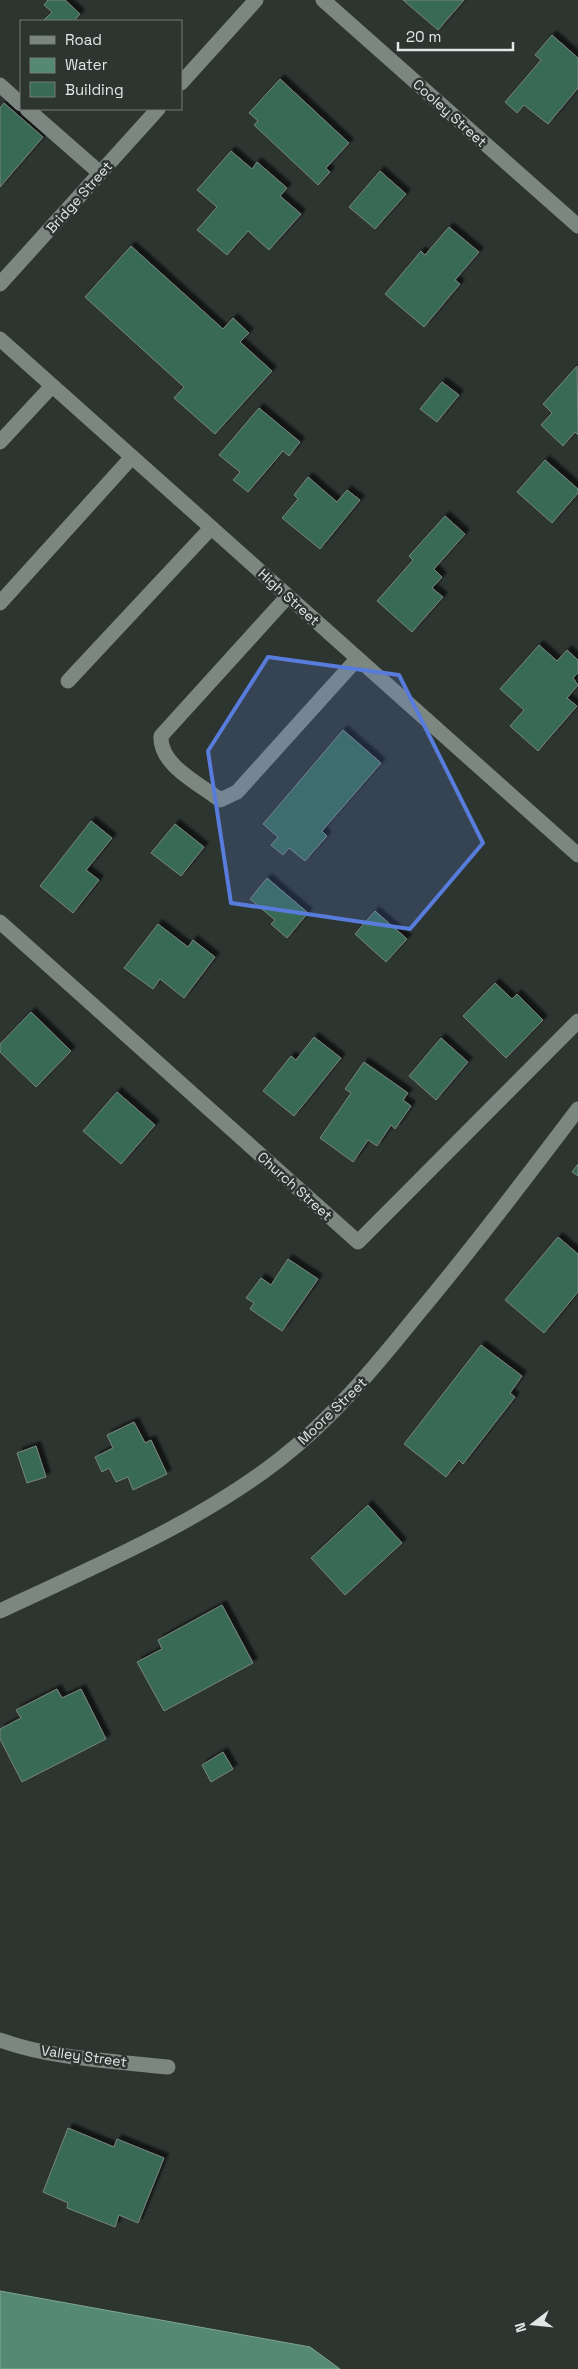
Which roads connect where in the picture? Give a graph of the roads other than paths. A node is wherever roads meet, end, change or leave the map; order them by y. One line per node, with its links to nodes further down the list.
1 (256, 0): 3 (street)
2 (323, 0): 9 (street, Cooley Street)
3 (182, 82)
4 (0, 85): 5 (street)
5 (20, 103)
6 (28, 110): 8 (street)
7 (157, 110): 8 (street, Bridge Street)
8 (100, 173): 10 (street, Bridge Street)
9 (578, 226)
10 (0, 284)
11 (0, 339): 12 (street, High Street)
12 (52, 386): 13 (street); 14 (street, High Street)
13 (0, 442)
14 (132, 457): 15 (street, High Street); 17 (street)
15 (211, 528): 16 (street, High Street); 19 (street)
16 (288, 596): 18 (street, High Street); 18 (street)
17 (0, 603)
18 (357, 658): 20 (street, High Street)
19 (68, 681)
20 (578, 855)
21 (0, 922): 22 (street, Church Street)
22 (578, 1021)
23 (578, 1109): 24 (street, Moore Street)
24 (0, 1611)
25 (0, 2040): 26 (street, Valley Street)
26 (168, 2067)

